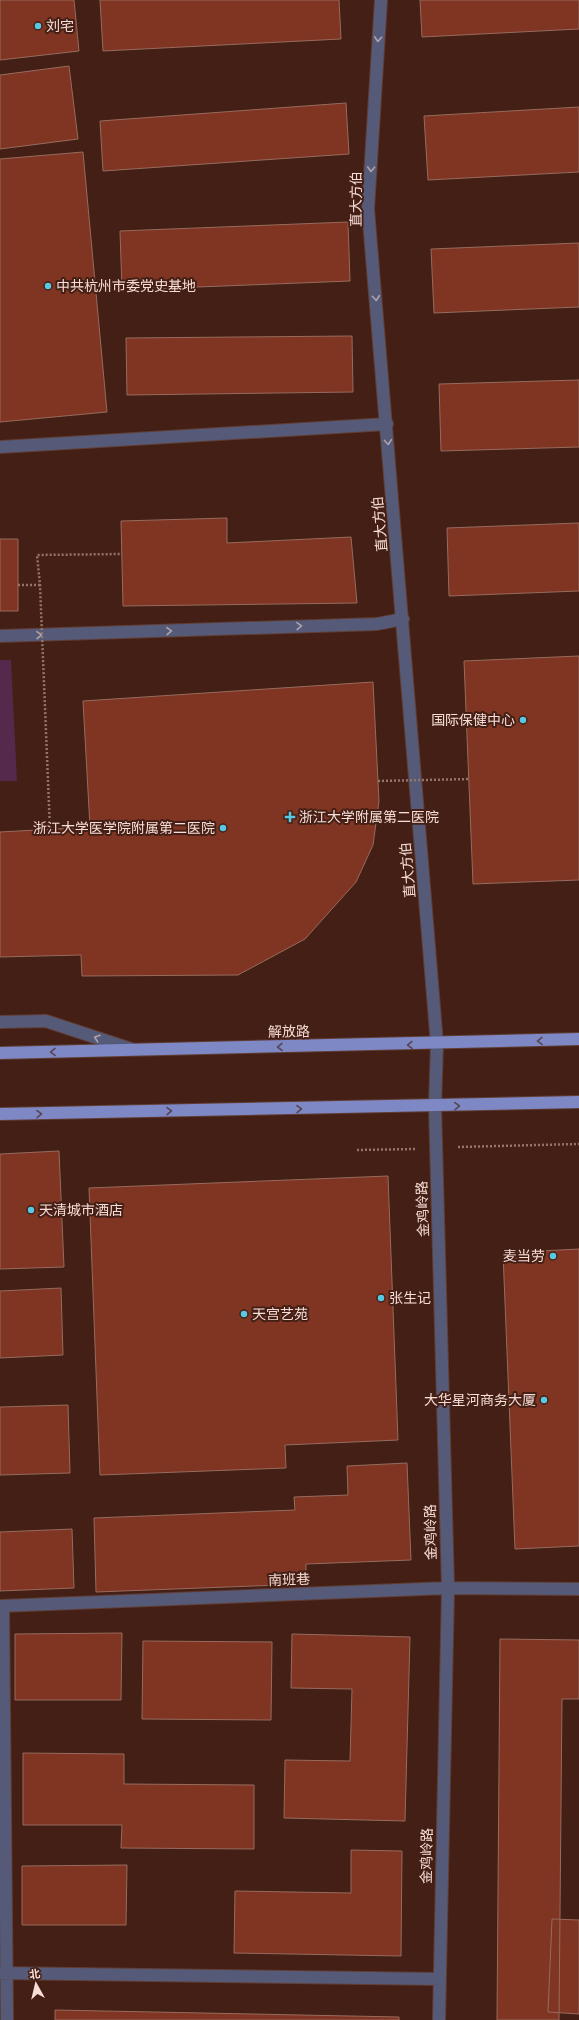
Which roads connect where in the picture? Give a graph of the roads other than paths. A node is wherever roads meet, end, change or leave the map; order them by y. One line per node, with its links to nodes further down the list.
1 (380, 0): 2 (street, 直大方伯, one-way to 2)
2 (386, 424): 3 (street); 4 (street, 直大方伯, one-way to 4)
3 (0, 448)
4 (403, 619): 5 (street, one-way to 4); 8 (street, 直大方伯)
5 (0, 636)
6 (0, 1022): 9 (street, one-way to 6)
7 (579, 1039): 8 (main road, 解放路, one-way to 8)
8 (437, 1044): 9 (main road, 解放路, one-way to 9); 12 (street, 金鸡岭路)
9 (134, 1050): 10 (main road, 解放路, one-way to 10)
10 (0, 1053)
11 (579, 1102): 12 (main road, one-way to 11)
12 (435, 1106): 13 (main road, one-way to 12); 14 (street, 金鸡岭路)
13 (0, 1114)
14 (448, 1588): 15 (street, 南班巷); 16 (street, 南班巷); 18 (street, 金鸡岭路)
15 (579, 1589)
16 (1, 1606): 17 (street)
17 (3, 1973): 18 (street); 19 (street)
18 (440, 1979): 20 (street, 金鸡岭路)
19 (7, 2020)
20 (439, 2020)

